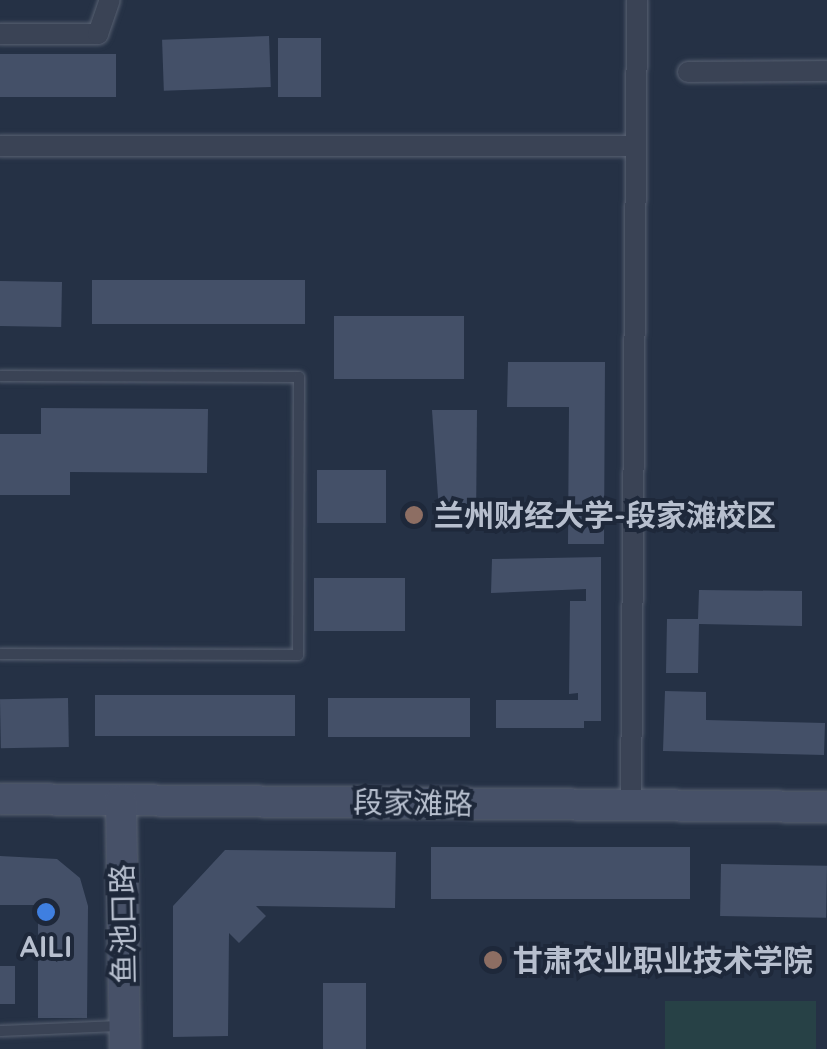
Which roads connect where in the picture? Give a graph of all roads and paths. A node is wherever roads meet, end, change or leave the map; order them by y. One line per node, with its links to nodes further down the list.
1 (110, 0): 3 (street)
2 (637, 0): 7 (street)
3 (0, 34)
4 (827, 71): 5 (street)
5 (688, 72)
6 (0, 146): 7 (street)
7 (636, 146): 12 (street)
8 (0, 376): 9 (lane)
9 (0, 654)
10 (0, 798): 11 (main road, 段家滩路)
11 (121, 800): 12 (main road, 段家滩路); 15 (main road, 鱼池口路)
12 (631, 805): 13 (main road, 段家滩路)
13 (827, 807)
14 (0, 1030): 15 (lane)
15 (125, 1038)

